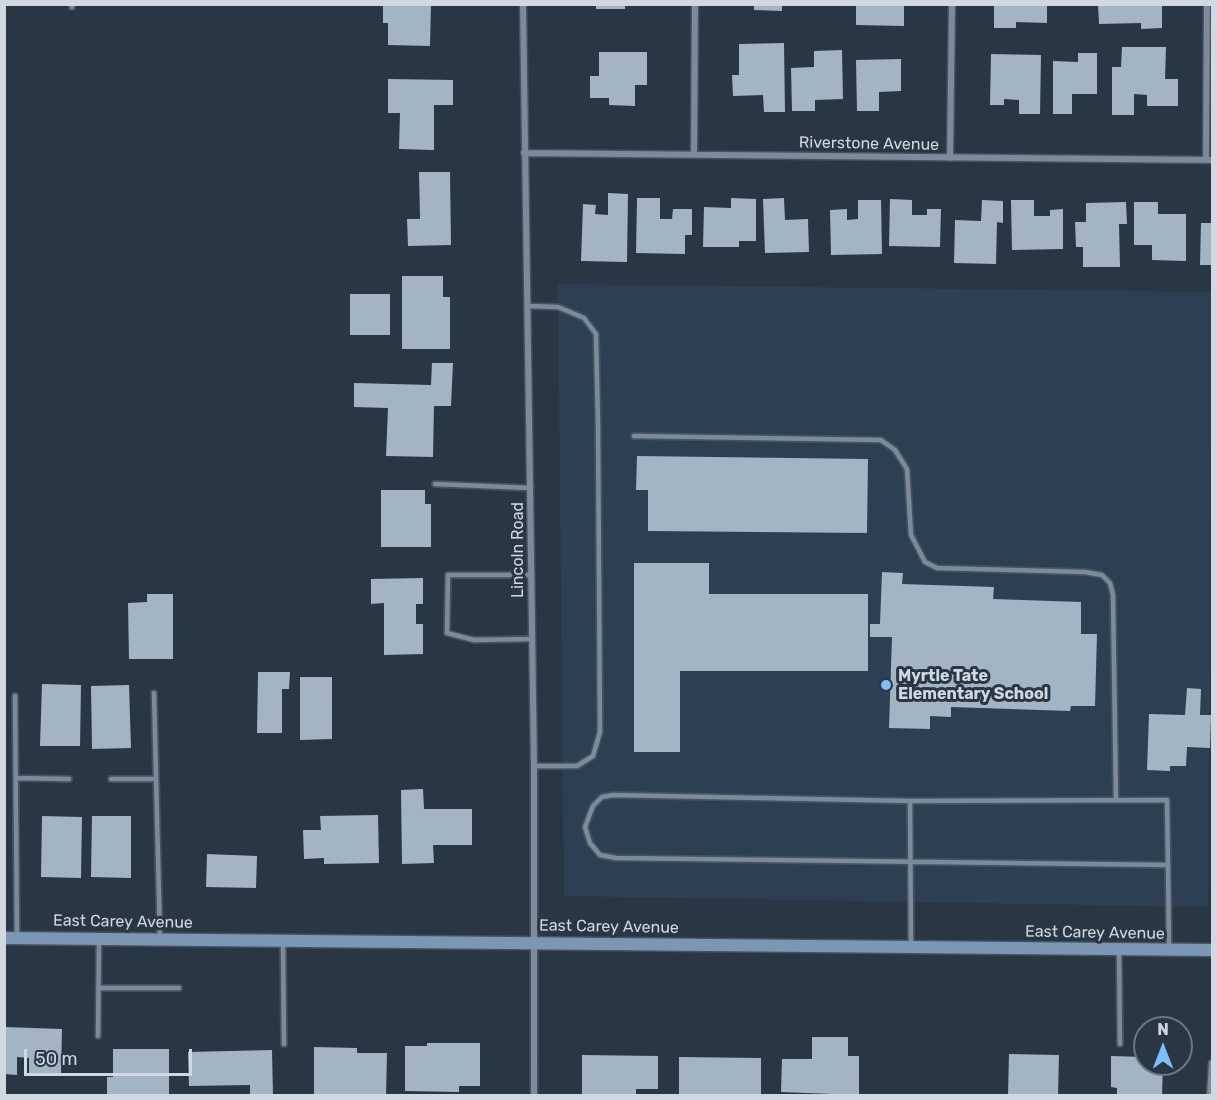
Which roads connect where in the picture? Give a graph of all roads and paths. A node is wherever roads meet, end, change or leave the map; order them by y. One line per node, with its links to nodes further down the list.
1 (523, 4): 5 (street, Lincoln Road)
2 (694, 4): 6 (street)
3 (952, 4): 7 (street)
4 (1207, 4): 8 (street)
5 (525, 153): 6 (street, Riverstone Avenue); 9 (street, Lincoln Road)
6 (694, 154): 7 (street, Riverstone Avenue)
7 (950, 159): 8 (street, Riverstone Avenue)
8 (1209, 160)
9 (528, 306): 12 (street, Lincoln Road); 17 (lane)
10 (634, 436): 22 (lane)
11 (435, 484): 12 (lane)
12 (531, 488): 13 (street, Lincoln Road)
13 (531, 575): 14 (street, Lincoln Road); 14 (lane)
14 (531, 639): 17 (street, Lincoln Road)
15 (154, 693): 21 (lane)
16 (15, 696): 18 (lane)
17 (534, 766): 30 (street, Lincoln Road)
18 (16, 778): 19 (lane); 26 (lane)
19 (69, 779)
20 (111, 779): 21 (lane)
21 (156, 779): 28 (lane)
22 (1116, 800): 23 (lane); 25 (lane)
23 (910, 801): 24 (lane); 24 (lane)
24 (910, 862): 25 (lane); 31 (lane)
25 (1168, 866): 33 (lane)
26 (11, 938): 27 (main road, East Carey Avenue)
27 (99, 939): 28 (main road, East Carey Avenue); 35 (lane)
28 (160, 939): 29 (main road, East Carey Avenue)
29 (283, 940): 30 (main road, East Carey Avenue); 38 (lane)
30 (532, 943): 31 (main road, East Carey Avenue); 41 (street, Lincoln Road)
31 (911, 947): 32 (main road, East Carey Avenue)
32 (1119, 949): 33 (main road, East Carey Avenue); 39 (lane)
33 (1169, 950): 34 (main road, East Carey Avenue)
34 (1212, 950)
35 (99, 988): 36 (lane); 37 (lane)
36 (178, 988)
37 (98, 1036)
38 (284, 1044)
39 (1120, 1044)
40 (1212, 1063): 42 (street)
41 (534, 1095)
42 (1210, 1095)

